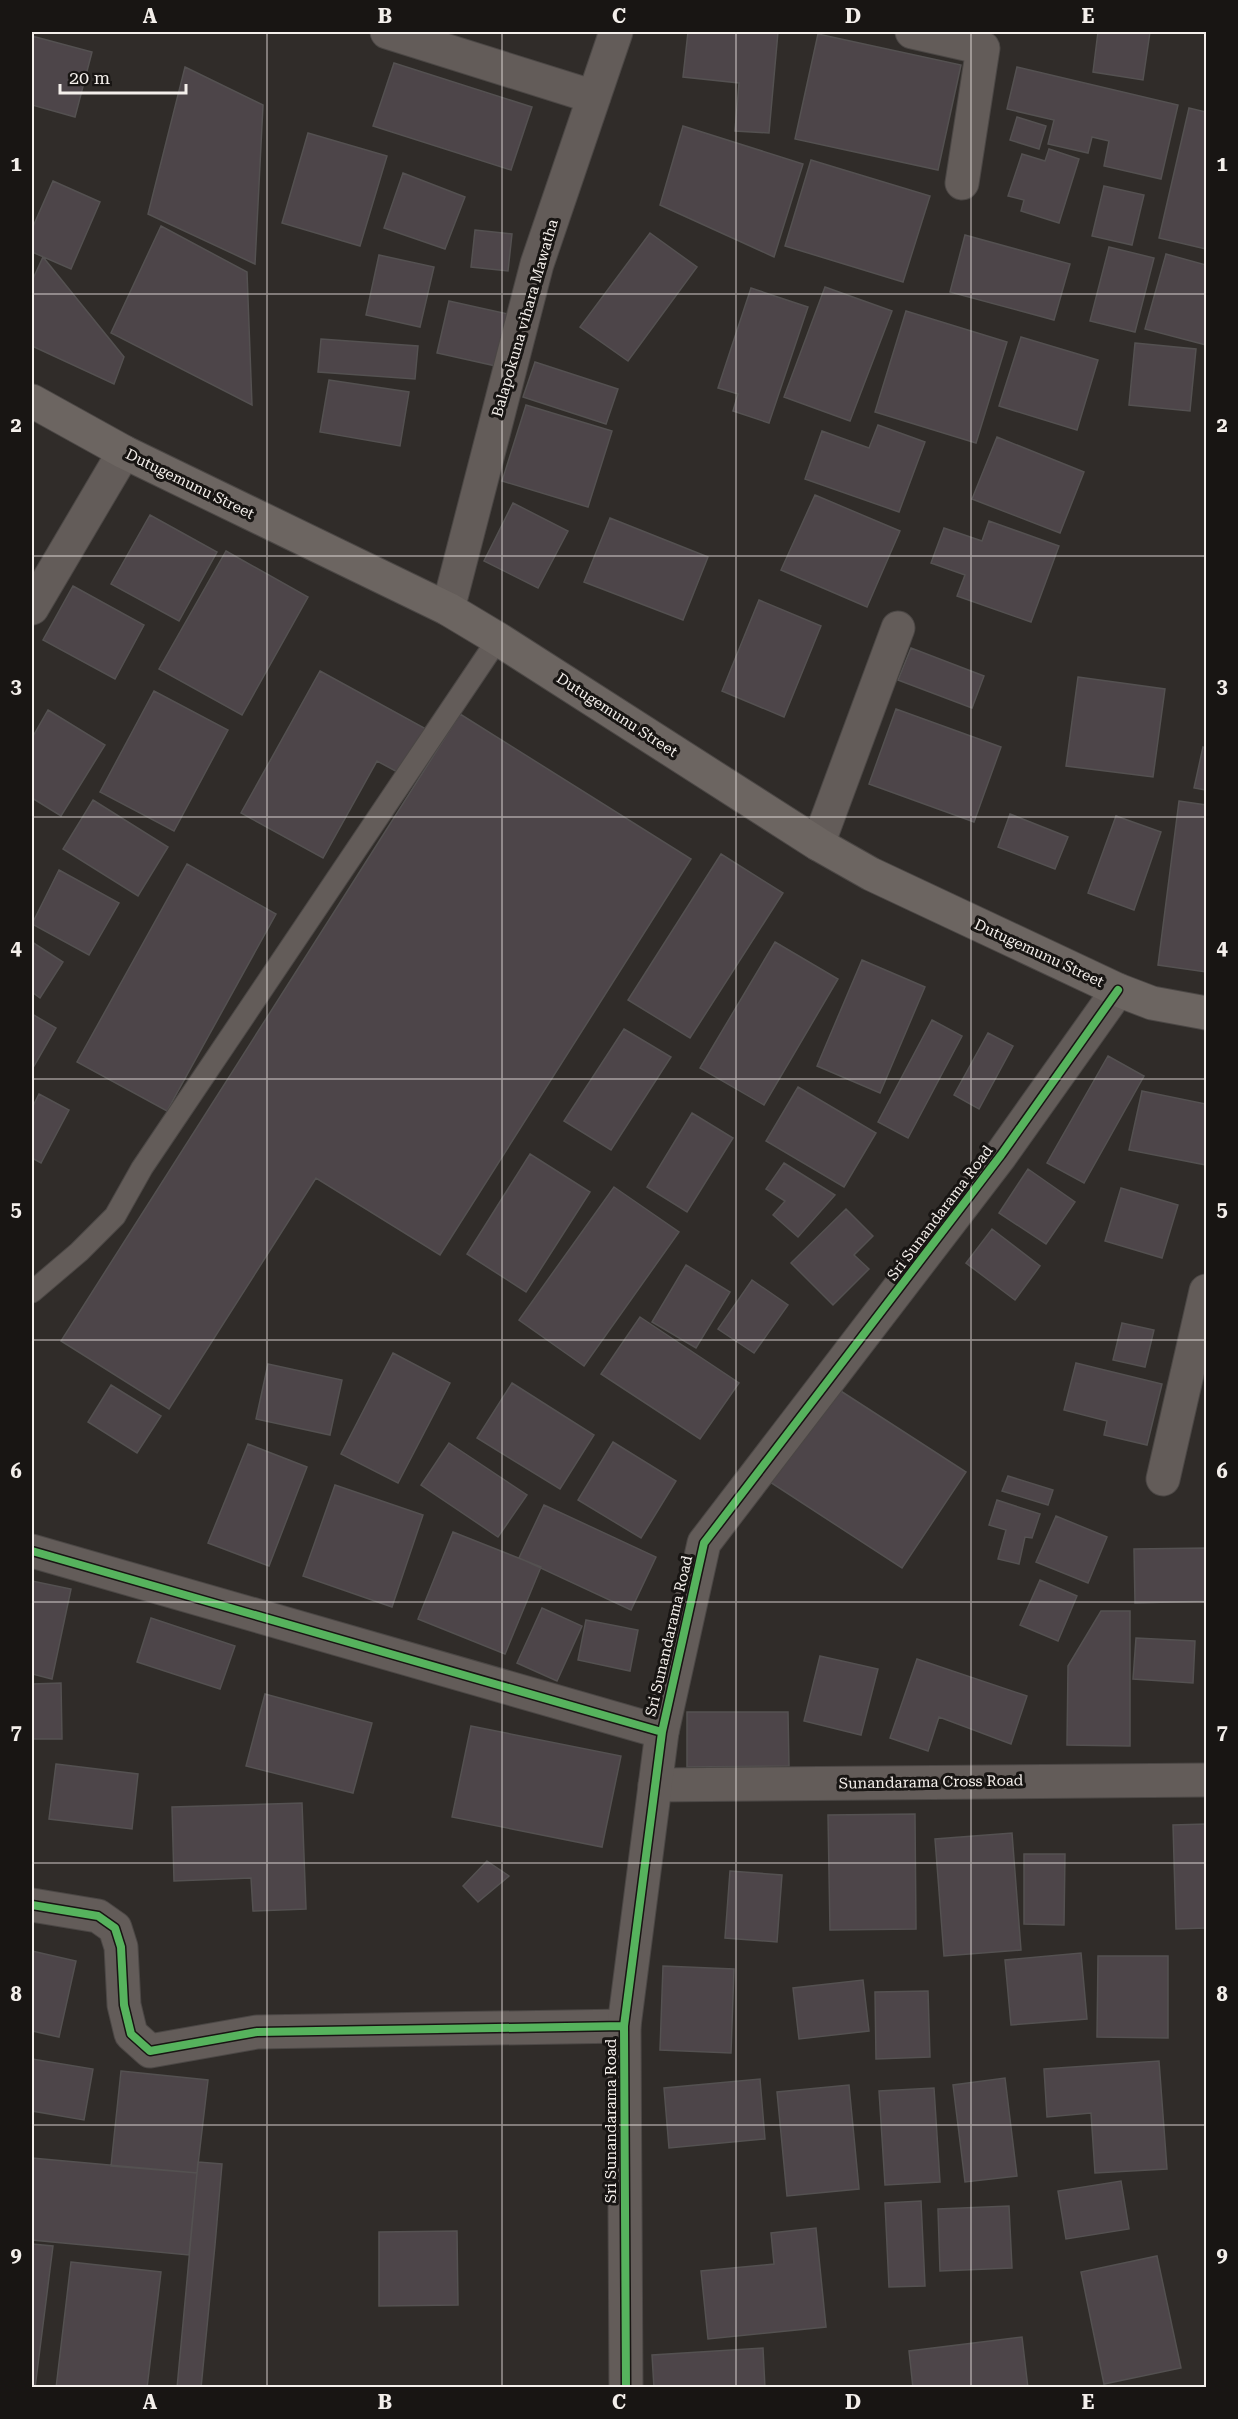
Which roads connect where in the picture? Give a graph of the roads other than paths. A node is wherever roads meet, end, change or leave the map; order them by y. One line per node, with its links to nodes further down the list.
1 (387, 32): 4 (street)
2 (616, 32): 4 (street, Balapokuna vihara Mawatha)
3 (912, 32): 5 (street)
4 (594, 97): 9 (street, Balapokuna vihara Mawatha)
5 (962, 183)
6 (32, 401): 7 (main road, Dutugemunu Street)
7 (124, 452): 8 (street); 9 (main road, Dutugemunu Street)
8 (32, 608)
9 (448, 609): 11 (main road, Dutugemunu Street)
10 (898, 628): 12 (street)
11 (498, 639): 12 (main road, Dutugemunu Street); 16 (lane)
12 (818, 844): 13 (main road, Dutugemunu Street)
13 (1118, 990): 14 (main road, Dutugemunu Street); 19 (street, Sri Sunandarama Road)
14 (1206, 1013)
15 (1206, 1291): 17 (street)
16 (32, 1292)
17 (1163, 1479)
18 (32, 1551): 19 (street)
19 (662, 1732): 21 (street, Sri Sunandarama Road)
20 (1206, 1780): 21 (street, Sunandarama Cross Road)
21 (655, 1785): 23 (street, Sri Sunandarama Road)
22 (32, 1905): 23 (street)
23 (624, 2026): 24 (street, Sri Sunandarama Road)
24 (626, 2388)

